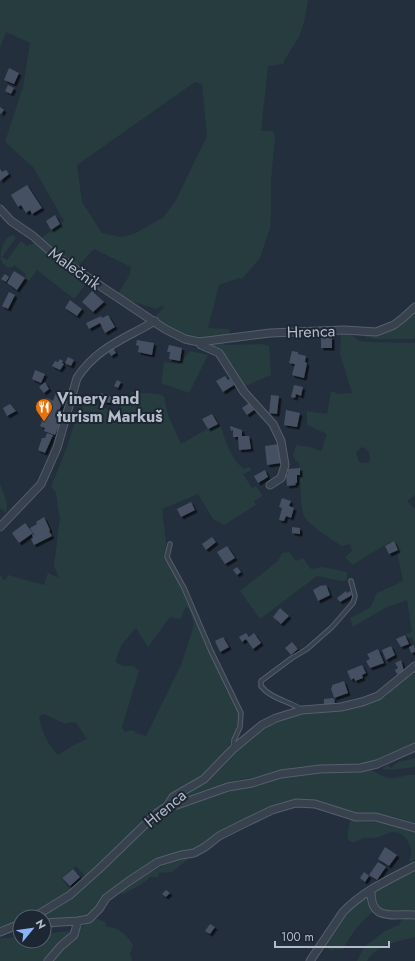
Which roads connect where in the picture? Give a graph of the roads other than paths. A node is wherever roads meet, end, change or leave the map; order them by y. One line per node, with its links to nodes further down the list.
1 (0, 209): 3 (street, Malečnik)
2 (415, 307): 5 (street, Hrenca)
3 (154, 321): 4 (street, Malečnik); 7 (street)
4 (185, 339): 5 (street, Hrenca)
5 (199, 342): 6 (street, Hrenca)
6 (270, 485)
7 (0, 527)
8 (170, 544): 13 (lane)
9 (351, 582): 11 (lane)
10 (415, 666): 11 (street, Hrenca)
11 (302, 710): 13 (street, Hrenca)
12 (415, 747): 14 (street)
13 (232, 749): 14 (street, Hrenca)
14 (167, 806): 18 (street, Hrenca)
15 (415, 828): 20 (street)
16 (415, 866): 17 (street)
17 (371, 890): 19 (street); 25 (street)
18 (47, 909)
19 (415, 915)
20 (78, 921): 21 (street); 24 (street)
21 (52, 923)
22 (12, 927): 23 (street)
23 (0, 932)
24 (48, 961)
25 (310, 961)

